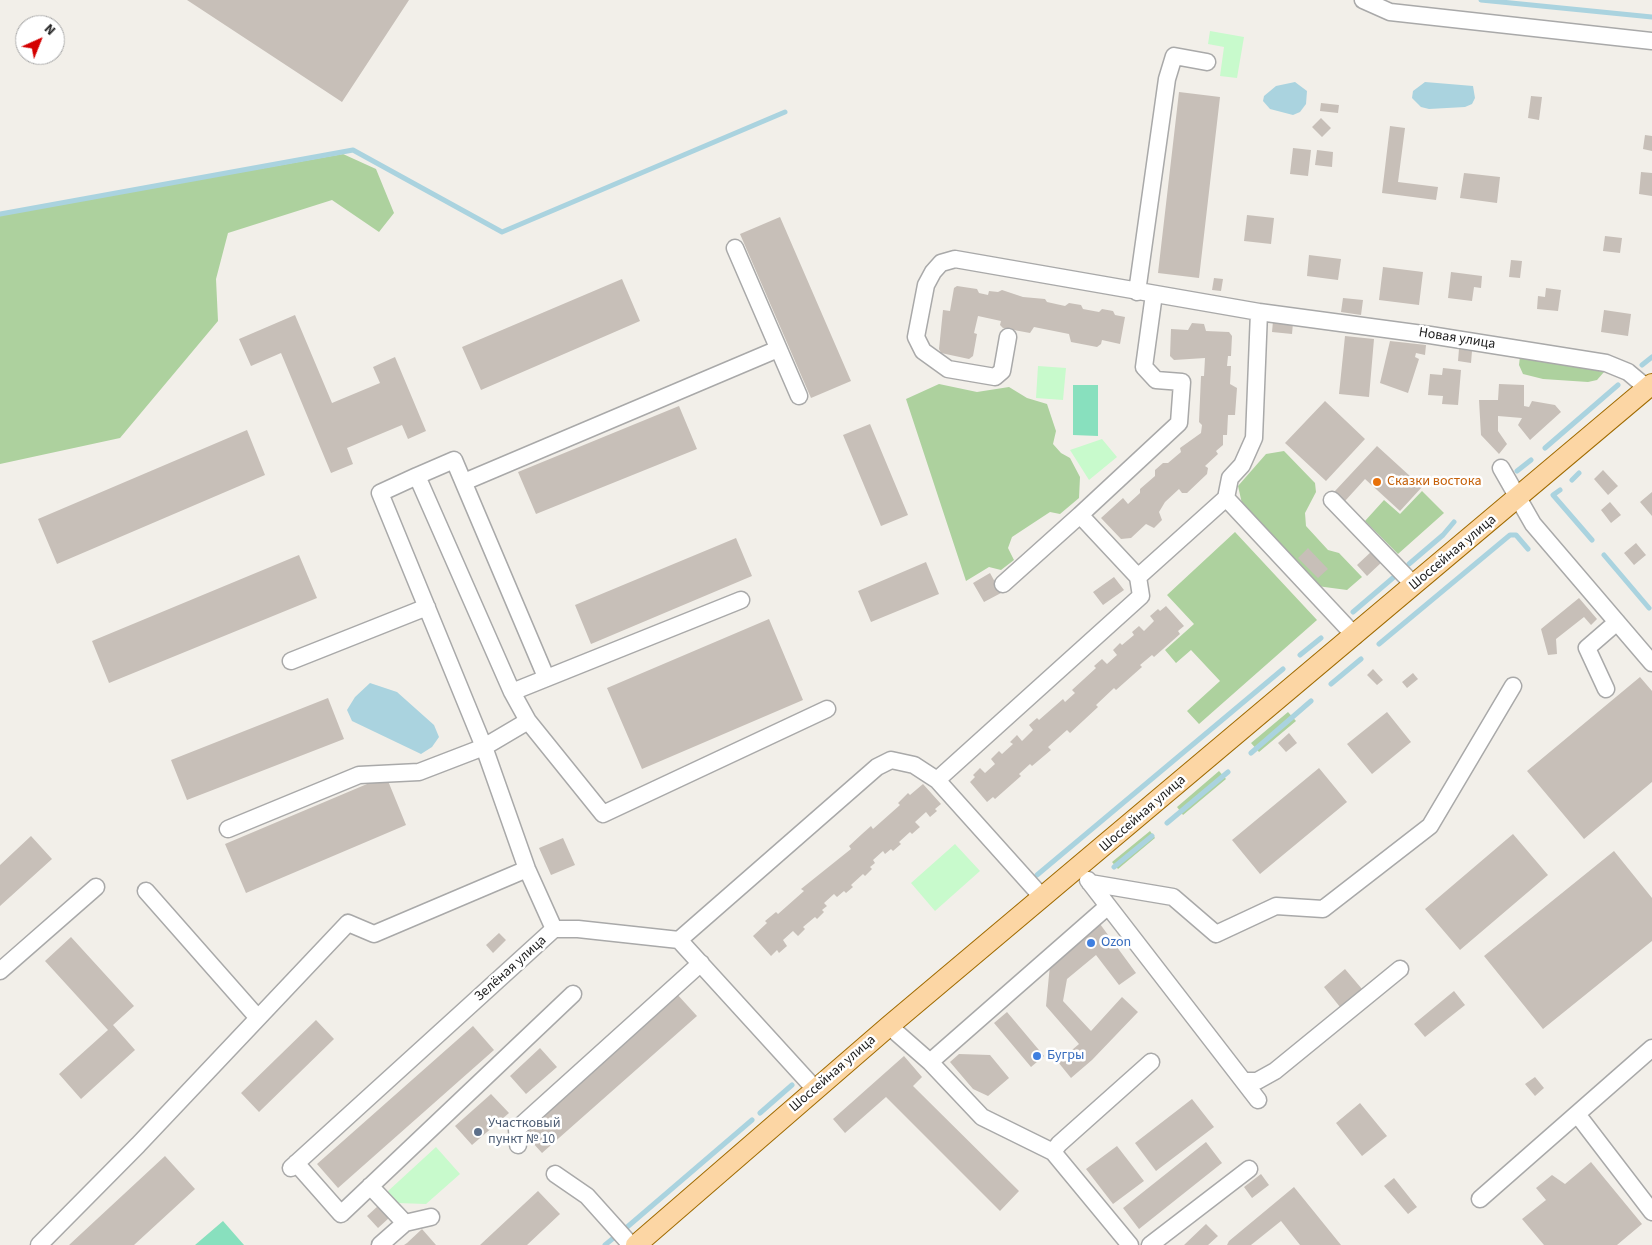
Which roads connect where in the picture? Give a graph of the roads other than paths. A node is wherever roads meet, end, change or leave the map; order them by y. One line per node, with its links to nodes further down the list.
1 (1363, 0): 2 (street)
2 (1652, 41)
3 (1206, 62): 5 (street)
4 (735, 248): 9 (street)
5 (1137, 292): 6 (street, Новая улица); 8 (street, Новая улица)
6 (1154, 294): 7 (street, Новая улица); 18 (street)
7 (1259, 312): 10 (street, Новая улица); 15 (street)
8 (1008, 337)
9 (778, 348): 11 (street); 14 (street)
10 (1650, 386): 16 (main road, Шоссейная улица)
11 (799, 396)
12 (1501, 468): 16 (street)
13 (417, 476): 14 (street); 23 (street); 31 (street)
14 (464, 482): 28 (street)
15 (1226, 498): 19 (street); 25 (street)
16 (1517, 498): 21 (main road, Шоссейная улица); 24 (street)
17 (1332, 500): 21 (street)
18 (1080, 515): 19 (street); 20 (street)
19 (1138, 577): 35 (street)
20 (1003, 584)
21 (1414, 585): 25 (main road, Шоссейная улица)
22 (741, 600): 28 (street)
23 (427, 607): 26 (street); 34 (street)
24 (1617, 622): 27 (street); 30 (street)
25 (1354, 636): 38 (main road, Шоссейная улица)
26 (291, 661)
27 (1652, 662)
28 (546, 677): 31 (street)
29 (1513, 686): 38 (street)
30 (1606, 689)
31 (512, 692): 33 (street)
32 (827, 709): 33 (street)
33 (528, 721): 34 (street)
34 (484, 747): 36 (street); 37 (street)
35 (937, 780): 41 (street); 44 (street)
36 (228, 829)
37 (527, 869): 43 (street); 49 (street)
38 (1084, 876): 41 (main road, Шоссейная улица); 42 (street)
39 (96, 887): 47 (street)
40 (146, 891): 49 (street)
41 (1043, 898): 50 (main road, Шоссейная улица)
42 (1108, 906): 52 (street); 54 (street)
43 (554, 929): 44 (street, Зелёная улица); 62 (street, Зелёная улица)
44 (679, 940): 45 (street)
45 (701, 963): 55 (street); 58 (street)
46 (1400, 968): 54 (street)
47 (0, 971)
48 (573, 994): 62 (street)
49 (258, 1018): 67 (street)
50 (889, 1026): 52 (street); 55 (main road, Шоссейная улица)
51 (1652, 1048): 57 (street)
52 (930, 1062): 59 (street)
53 (1151, 1062): 59 (street)
54 (1245, 1080): 56 (street)
55 (815, 1089): 70 (main road, Шоссейная улица)
56 (1258, 1100)
57 (1577, 1114): 63 (street); 64 (street)
58 (518, 1145)
59 (1054, 1152): 71 (street)
60 (1249, 1169): 72 (street)
61 (556, 1174): 69 (street)
62 (370, 1186): 66 (street)
63 (1480, 1199)
64 (1652, 1212)
65 (431, 1217): 66 (street)
66 (405, 1223): 68 (street)
67 (38, 1245)
68 (380, 1245)
69 (631, 1245)
70 (636, 1245)
71 (1130, 1245)
72 (1150, 1245)

